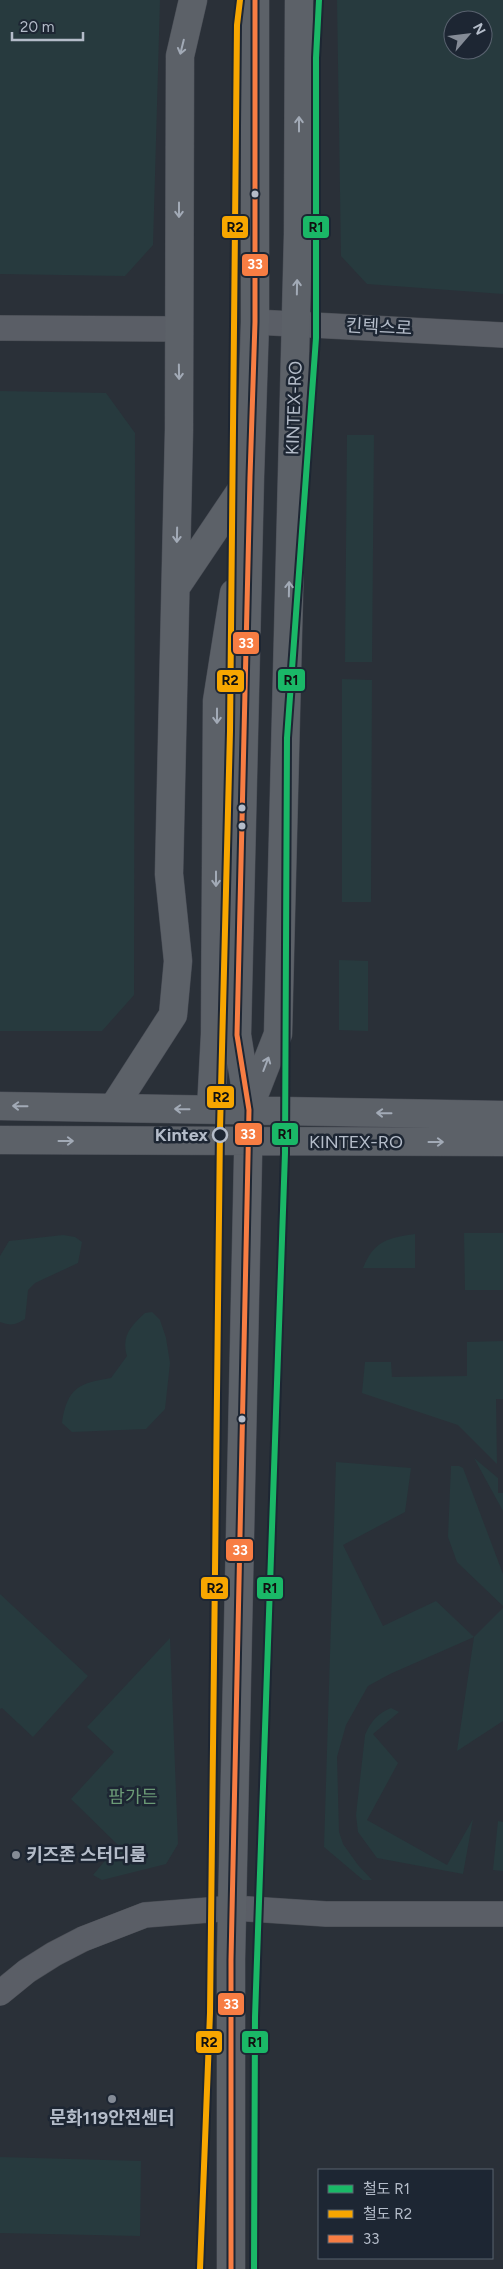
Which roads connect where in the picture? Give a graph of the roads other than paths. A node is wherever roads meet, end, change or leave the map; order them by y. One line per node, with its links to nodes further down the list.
1 (194, 0): 7 (main road, one-way to 7)
2 (255, 0): 4 (main road)
3 (299, 0): 5 (main road, KINTEX-RO, one-way to 3)
4 (255, 322): 5 (street, 킨텍스로); 9 (main road)
5 (296, 323): 8 (street, 킨텍스로); 14 (main road, KINTEX-RO, one-way to 5)
6 (0, 328): 7 (street)
7 (178, 329): 10 (main road, one-way to 10)
8 (503, 335)
9 (250, 477): 10 (main road); 13 (main road, one-way to 13); 14 (main road)
10 (176, 587): 12 (main road)
11 (0, 1106): 12 (main road, KINTEX-RO, one-way to 11)
12 (113, 1108): 13 (main road, KINTEX-RO, one-way to 12)
13 (211, 1109): 14 (main road, KINTEX-RO)
14 (249, 1110): 15 (main road, KINTEX-RO, one-way to 14); 17 (main road)
15 (503, 1115)
16 (0, 1140): 17 (main road, KINTEX-RO, one-way to 17)
17 (248, 1142): 18 (main road, KINTEX-RO, one-way to 18); 19 (main road)
18 (503, 1142)
19 (234, 1908): 20 (street); 21 (street); 22 (main road)
20 (503, 1914)
21 (0, 1993)
22 (231, 2269)

